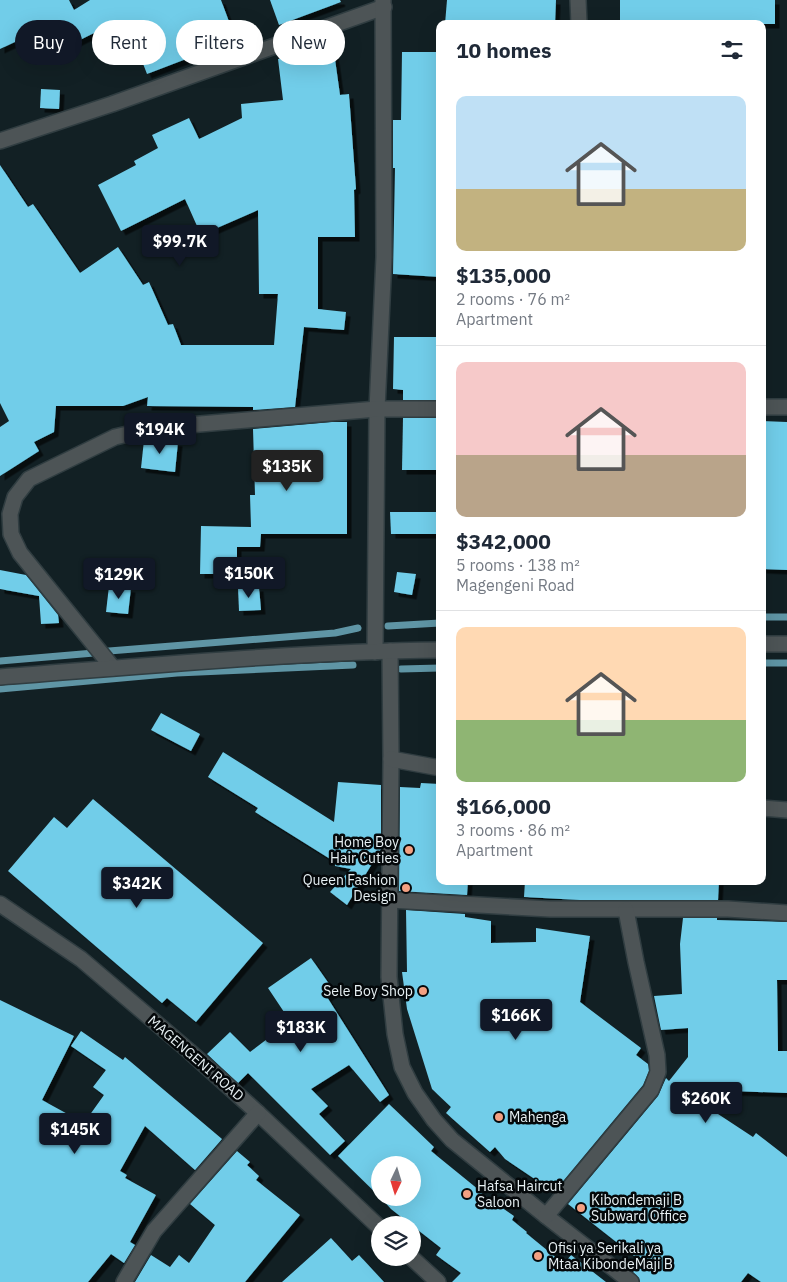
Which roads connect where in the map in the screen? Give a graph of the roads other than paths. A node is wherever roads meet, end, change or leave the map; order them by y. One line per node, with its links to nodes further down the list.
1 (578, 0): 3 (street)
2 (383, 3): 4 (street); 7 (street)
3 (580, 20)
4 (0, 141)
5 (766, 407): 6 (street)
6 (787, 407)
7 (377, 409): 8 (street); 9 (street); 13 (street)
8 (436, 409)
9 (5, 533): 14 (street)
10 (766, 644): 11 (street)
11 (787, 644)
12 (436, 650): 13 (street)
13 (382, 651): 14 (street); 16 (street)
14 (113, 668): 15 (street)
15 (0, 677)
16 (392, 759): 17 (street); 20 (street)
17 (436, 767)
18 (766, 808): 19 (street)
19 (787, 810)
20 (390, 900): 22 (street); 25 (street)
21 (0, 904): 24 (street, MAGENGENI ROAD)
22 (626, 910): 23 (street); 25 (street)
23 (787, 913)
24 (258, 1113): 26 (street, MAGENGENI ROAD); 28 (street)
25 (546, 1216): 30 (street)
26 (371, 1220)
27 (421, 1266): 29 (street)
28 (124, 1282)
29 (438, 1282)
30 (631, 1282)

